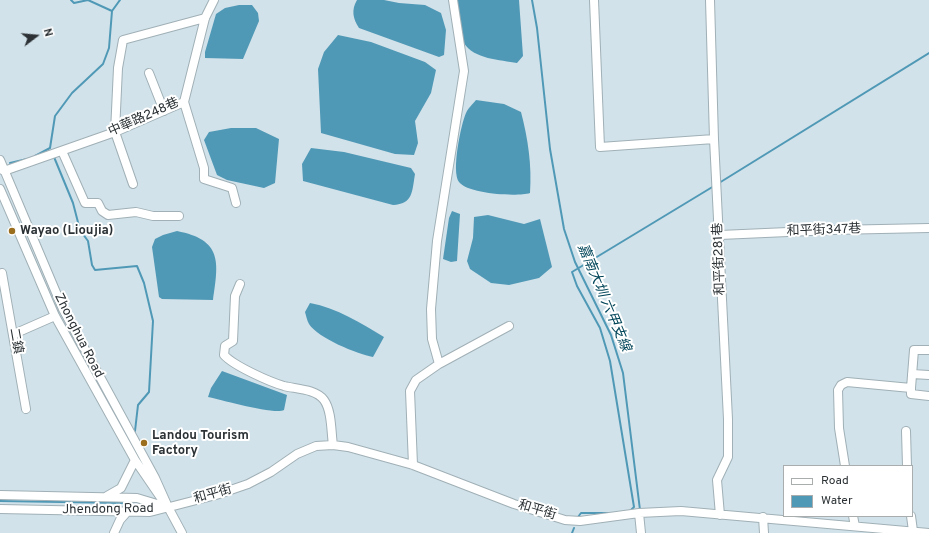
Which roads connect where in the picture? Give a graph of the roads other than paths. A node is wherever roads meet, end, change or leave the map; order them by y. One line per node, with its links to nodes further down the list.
1 (214, 0): 5 (street, 中華路248巷)
2 (453, 0): 26 (street)
3 (594, 0): 10 (street)
4 (710, 0): 10 (street, 和平街281巷)
5 (205, 18): 7 (street, 中華路248巷); 9 (street)
6 (149, 73): 8 (street)
7 (184, 102): 8 (street, 中華路248巷); 16 (street)
8 (164, 111): 9 (street, 中華路248巷)
9 (115, 132): 11 (street, 中華路248巷); 14 (street)
10 (714, 139): 19 (street, 和平街281巷)
11 (62, 151): 13 (street, 中華路248巷); 17 (street)
12 (0, 160): 13 (street, Zhonghua Road)
13 (2, 170): 40 (street, Zhonghua Road)
14 (134, 184)
15 (0, 189): 22 (street, Zhonghua Road)
16 (236, 203)
17 (179, 216)
18 (929, 228): 19 (street, 和平街347巷)
19 (720, 236): 44 (street, 和平街281巷)
20 (2, 273): 24 (street, 二鎮)
21 (240, 284): 33 (street)
22 (55, 316): 24 (street); 34 (street, Zhonghua Road)
23 (508, 326): 26 (street)
24 (14, 334): 31 (street, 二鎮)
25 (929, 350): 27 (street)
26 (439, 364): 35 (street)
27 (912, 374): 28 (street); 29 (street)
28 (929, 375)
29 (911, 388): 30 (street); 36 (street)
30 (929, 396)
31 (26, 409)
32 (906, 431): 37 (street)
33 (333, 445): 35 (street, 和平街); 40 (street, 和平街)
34 (135, 460): 39 (street); 40 (street, Zhonghua Road)
35 (413, 465): 43 (street, 和平街)
36 (845, 465)
37 (907, 465)
38 (0, 495): 39 (street, Jhendong Road)
39 (106, 497): 40 (street, Jhendong Road)
40 (168, 507): 42 (street, Jhendong Road); 51 (street, Zhonghua Road)
41 (0, 509): 42 (street, Jhendong Road)
42 (127, 512): 50 (street)
43 (639, 513): 44 (street, 和平街); 52 (street)
44 (720, 515): 45 (street, 和平街)
45 (763, 517): 48 (street, 和平街); 53 (street)
46 (853, 517): 48 (street)
47 (911, 517): 49 (street)
48 (855, 526): 49 (street, 和平街)
49 (913, 531): 54 (street, 和平街)
50 (114, 533)
51 (182, 533)
52 (641, 533)
53 (764, 533)
54 (929, 533)

